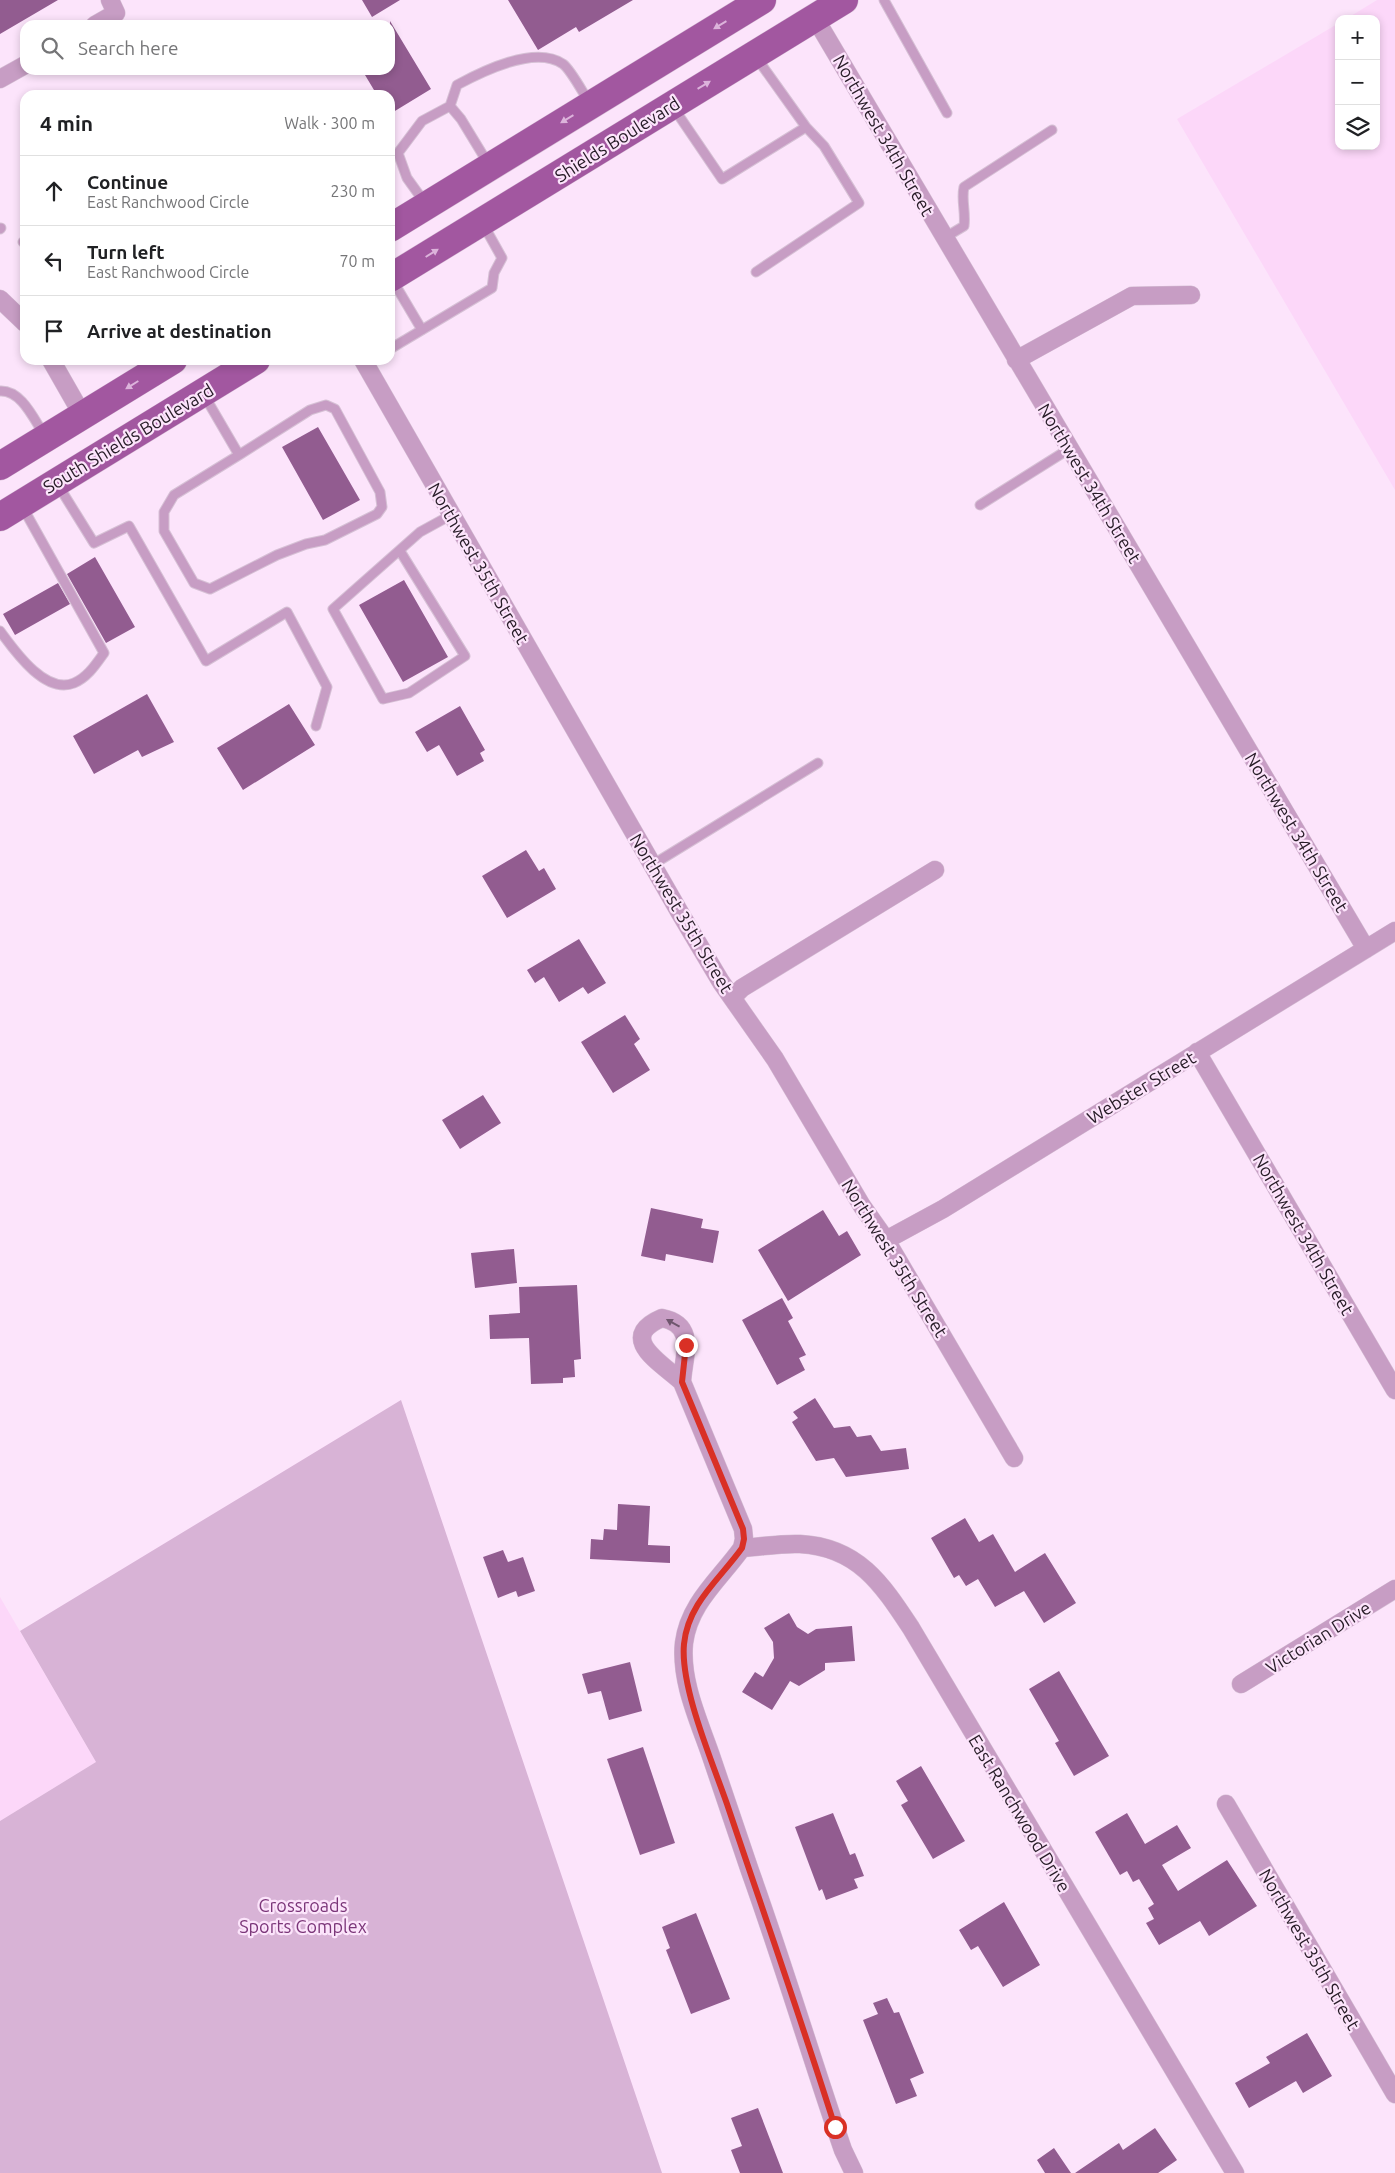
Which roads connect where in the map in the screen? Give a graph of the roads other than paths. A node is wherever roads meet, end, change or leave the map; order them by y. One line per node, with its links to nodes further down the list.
1 (110, 0): 6 (street)
2 (762, 0): 10 (main road, one-way to 10)
3 (844, 0): 5 (main road, Shields Boulevard)
4 (884, 0): 13 (lane)
5 (815, 18): 7 (main road, Shields Boulevard); 20 (street, Northwest 34th Street)
6 (104, 20)
7 (754, 55): 11 (main road, Shields Boulevard, one-way to 7); 14 (lane)
8 (20, 68): 9 (street)
9 (0, 80)
10 (591, 104): 12 (lane); 16 (main road, one-way to 16)
11 (672, 105): 14 (lane); 18 (main road, Shields Boulevard)
12 (450, 106): 16 (lane); 17 (lane)
13 (947, 113)
14 (806, 127): 21 (lane)
15 (1052, 130): 20 (lane)
16 (490, 166): 17 (main road)
17 (426, 205): 19 (main road)
18 (482, 222): 22 (main road, Shields Boulevard, one-way to 18); 27 (lane)
19 (395, 225)
20 (944, 238): 29 (street, Northwest 34th Street)
21 (756, 272)
22 (395, 276)
23 (395, 285): 27 (lane)
24 (1190, 296): 29 (street)
25 (0, 299): 26 (street)
26 (20, 318)
27 (422, 330): 28 (lane)
28 (395, 346)
29 (1016, 360): 38 (street, Northwest 34th Street)
30 (54, 365): 36 (street)
31 (166, 365): 36 (main road, one-way to 36)
32 (248, 365): 35 (main road, South Shields Boulevard)
33 (369, 365): 44 (street, Northwest 35th Street)
34 (0, 391): 37 (lane)
35 (202, 393): 39 (lane); 41 (main road, South Shields Boulevard)
36 (83, 416): 37 (main road)
37 (46, 438): 40 (main road)
38 (1069, 449): 42 (lane); 52 (street, Northwest 34th Street)
39 (239, 455): 39 (lane)
40 (0, 466)
41 (56, 482): 43 (main road, South Shields Boulevard); 47 (lane)
42 (980, 504)
43 (10, 510): 46 (lane)
44 (451, 515): 45 (lane); 49 (street, Northwest 35th Street)
45 (400, 550): 45 (lane)
46 (0, 631)
47 (316, 726)
48 (818, 762): 49 (lane)
49 (652, 864): 53 (street, Northwest 35th Street)
50 (935, 870): 53 (street)
51 (1395, 931): 52 (street, Webster Street)
52 (1366, 949): 54 (street, Webster Street)
53 (733, 997): 55 (street, Northwest 35th Street)
54 (1197, 1052): 55 (street, Webster Street); 57 (street, Northwest 34th Street)
55 (886, 1240): 58 (street, Northwest 35th Street)
56 (682, 1382): 59 (street)
57 (1395, 1390)
58 (1014, 1458)
59 (742, 1548): 64 (street); 65 (street, East Ranchwood Drive)
60 (1395, 1589): 61 (street, Victorian Drive)
61 (1241, 1684)
62 (1226, 1804): 63 (street, Northwest 35th Street)
63 (1395, 2094)
64 (854, 2173)
65 (1235, 2173)

